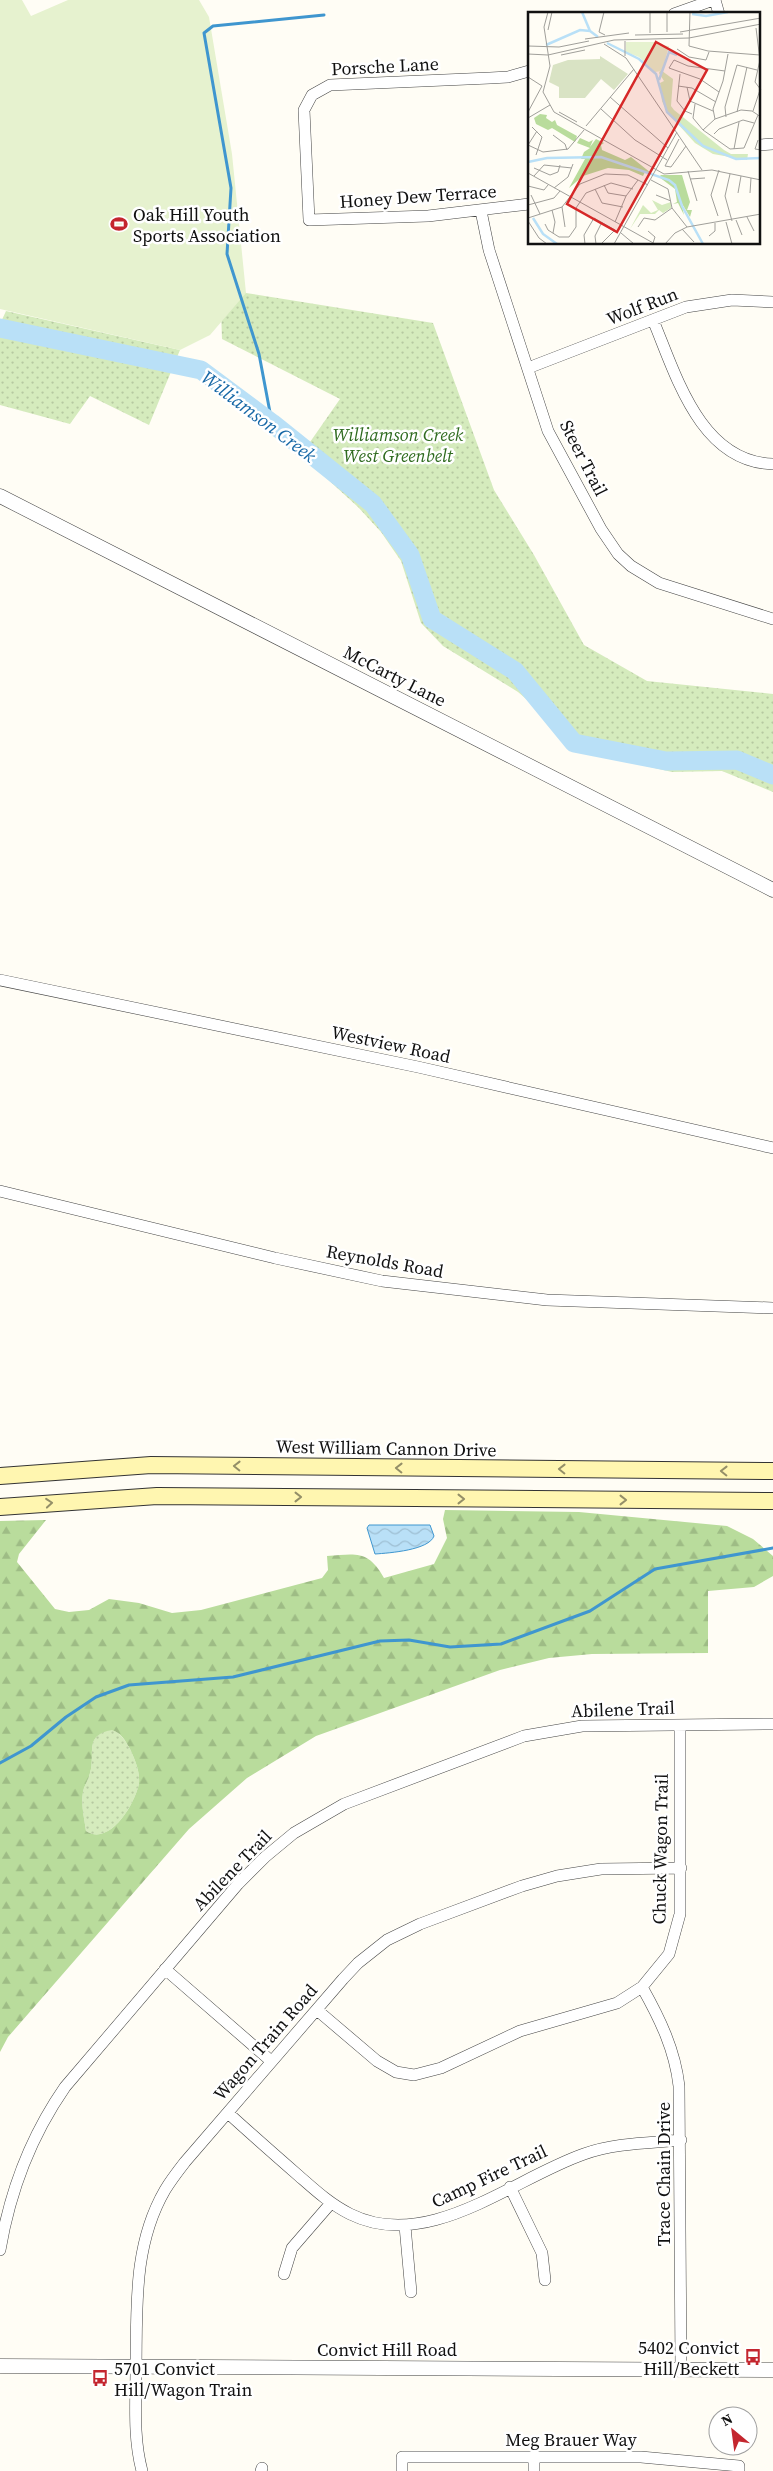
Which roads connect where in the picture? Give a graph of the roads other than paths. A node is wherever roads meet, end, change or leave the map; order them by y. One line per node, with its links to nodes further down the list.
1 (714, 0): 2 (street); 3 (street)
2 (680, 12)
3 (718, 12)
4 (528, 71): 9 (street, Porsche Lane)
5 (760, 144): 6 (street)
6 (773, 144)
7 (528, 204): 8 (street, Honey Dew Terrace)
8 (481, 211): 9 (street, Honey Dew Terrace); 12 (street, Steer Trail)
9 (309, 220)
10 (773, 302): 11 (street, Wolf Run)
11 (653, 320): 12 (street, Wolf Run); 13 (street)
12 (528, 368): 15 (street, Steer Trail)
13 (773, 464)
14 (0, 496): 16 (street, McCarty Lane)
15 (773, 619)
16 (773, 890)
17 (0, 980): 18 (street, Westview Road)
18 (773, 1148)
19 (0, 1191): 20 (street, Reynolds Road)
20 (773, 1308)
21 (773, 1471): 22 (main road, West William Cannon Drive, one-way to 22)
22 (0, 1476)
23 (773, 1501): 24 (main road, one-way to 23)
24 (0, 1507)
25 (773, 1724): 26 (street, Abilene Trail)
26 (680, 1725): 27 (street, Chuck Wagon Trail); 28 (street, Abilene Trail)
27 (681, 1868): 29 (street, Chuck Wagon Trail); 30 (street, Wagon Train Road)
28 (165, 1968): 31 (street); 37 (street, Abilene Trail)
29 (642, 1987): 30 (street, Chuck Wagon Trail); 33 (street, Trace Chain Drive)
30 (317, 2010): 31 (street, Wagon Train Road)
31 (271, 2061): 32 (street, Wagon Train Road)
32 (228, 2113): 35 (street, Camp Fire Trail); 42 (street, Wagon Train Road)
33 (681, 2140): 34 (street, Camp Fire Trail); 43 (street, Trace Chain Drive)
34 (510, 2187): 36 (street, Camp Fire Trail); 39 (street)
35 (331, 2203): 36 (street, Camp Fire Trail); 38 (street)
36 (405, 2226): 40 (street)
37 (0, 2250)
38 (284, 2274)
39 (545, 2280)
40 (411, 2292)
41 (0, 2366): 42 (street, Convict Hill Road)
42 (136, 2366): 43 (street, Convict Hill Road); 47 (street, Wagon Train Road)
43 (681, 2368): 44 (street, Convict Hill Road)
44 (773, 2370)
45 (534, 2456): 46 (street, Meg Brauer Way); 48 (street, Meg Brauer Way); 49 (street)
46 (739, 2468)
47 (142, 2471)
48 (402, 2471)
49 (534, 2471)

